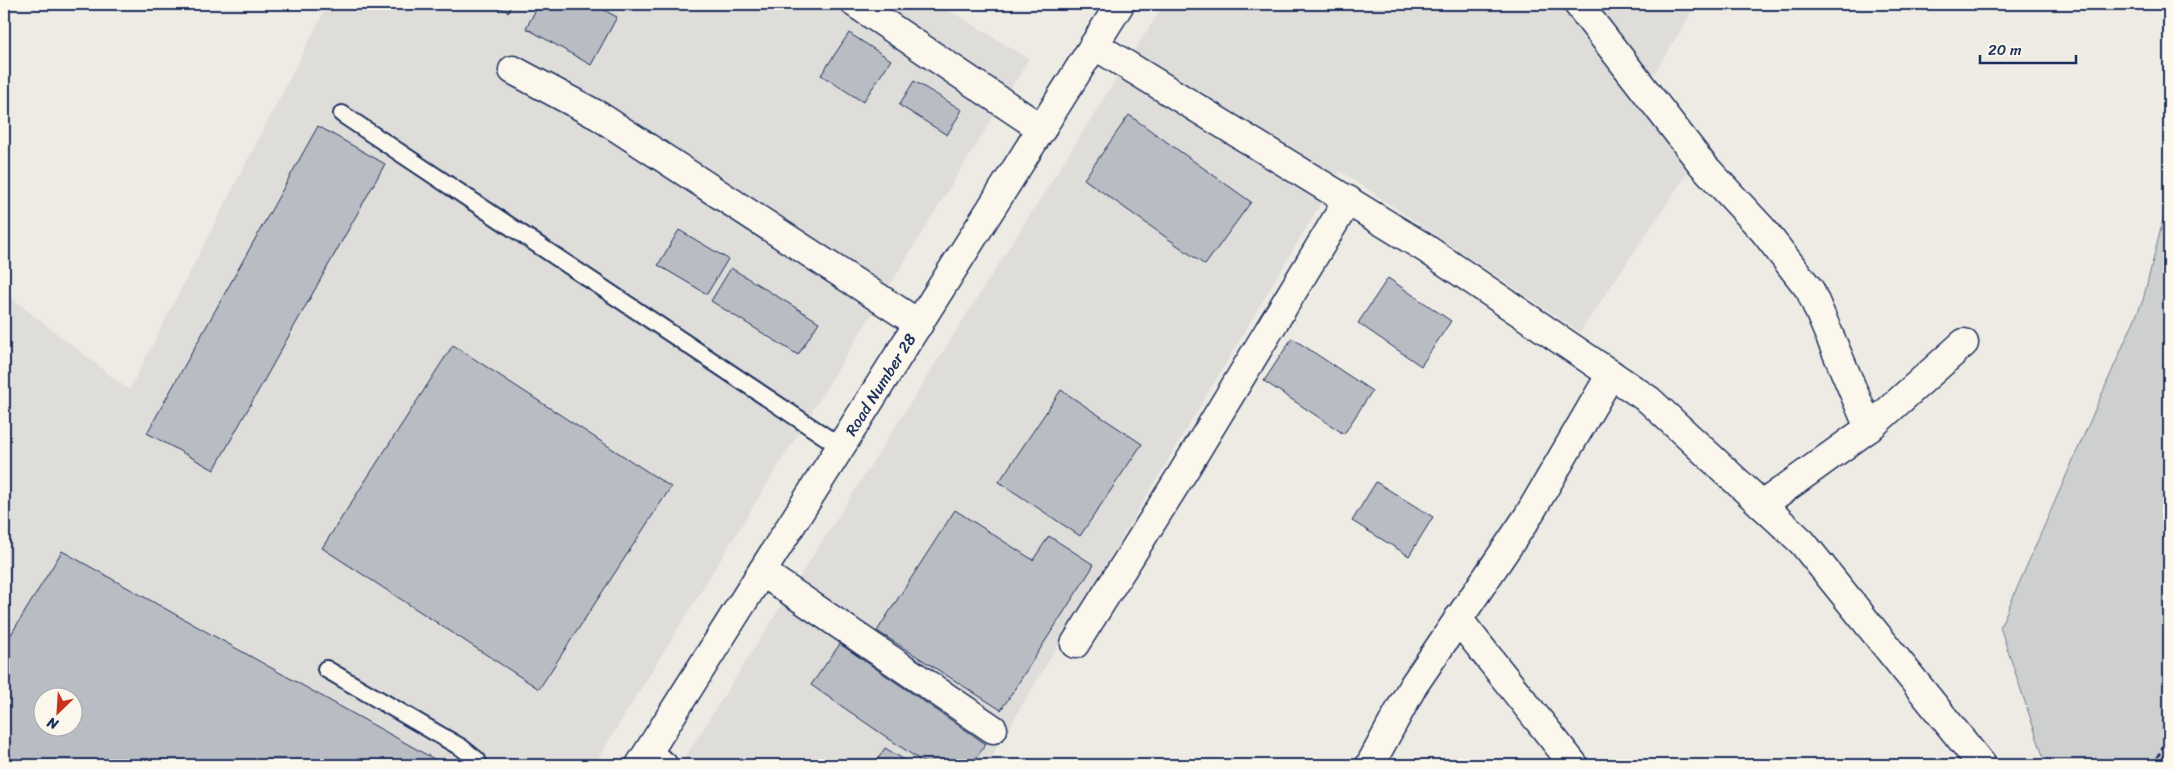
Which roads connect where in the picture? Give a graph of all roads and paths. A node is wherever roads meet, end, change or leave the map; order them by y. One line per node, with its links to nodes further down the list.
1 (856, 4): 7 (street)
2 (1120, 4): 4 (street, Road Number 28)
3 (1578, 4): 12 (street)
4 (1094, 45): 7 (street, Road Number 28); 8 (street)
5 (513, 70): 9 (street)
6 (342, 114): 13 (lane)
7 (1042, 129): 9 (street, Road Number 28)
8 (1348, 200): 11 (street); 17 (street)
9 (919, 324): 13 (street, Road Number 28)
10 (1964, 343): 12 (street)
11 (1611, 374): 14 (street); 16 (street)
12 (1869, 428): 14 (street)
13 (841, 446): 15 (street, Road Number 28)
14 (1762, 505): 25 (street)
15 (762, 572): 19 (street); 21 (street, Road Number 28)
16 (1458, 619): 23 (street); 24 (street)
17 (1074, 644)
18 (326, 669): 22 (lane)
19 (993, 729)
20 (2169, 736): 26 (path)
21 (650, 762)
22 (479, 765)
23 (1370, 765)
24 (1574, 765)
25 (1982, 765)
26 (2152, 765)

